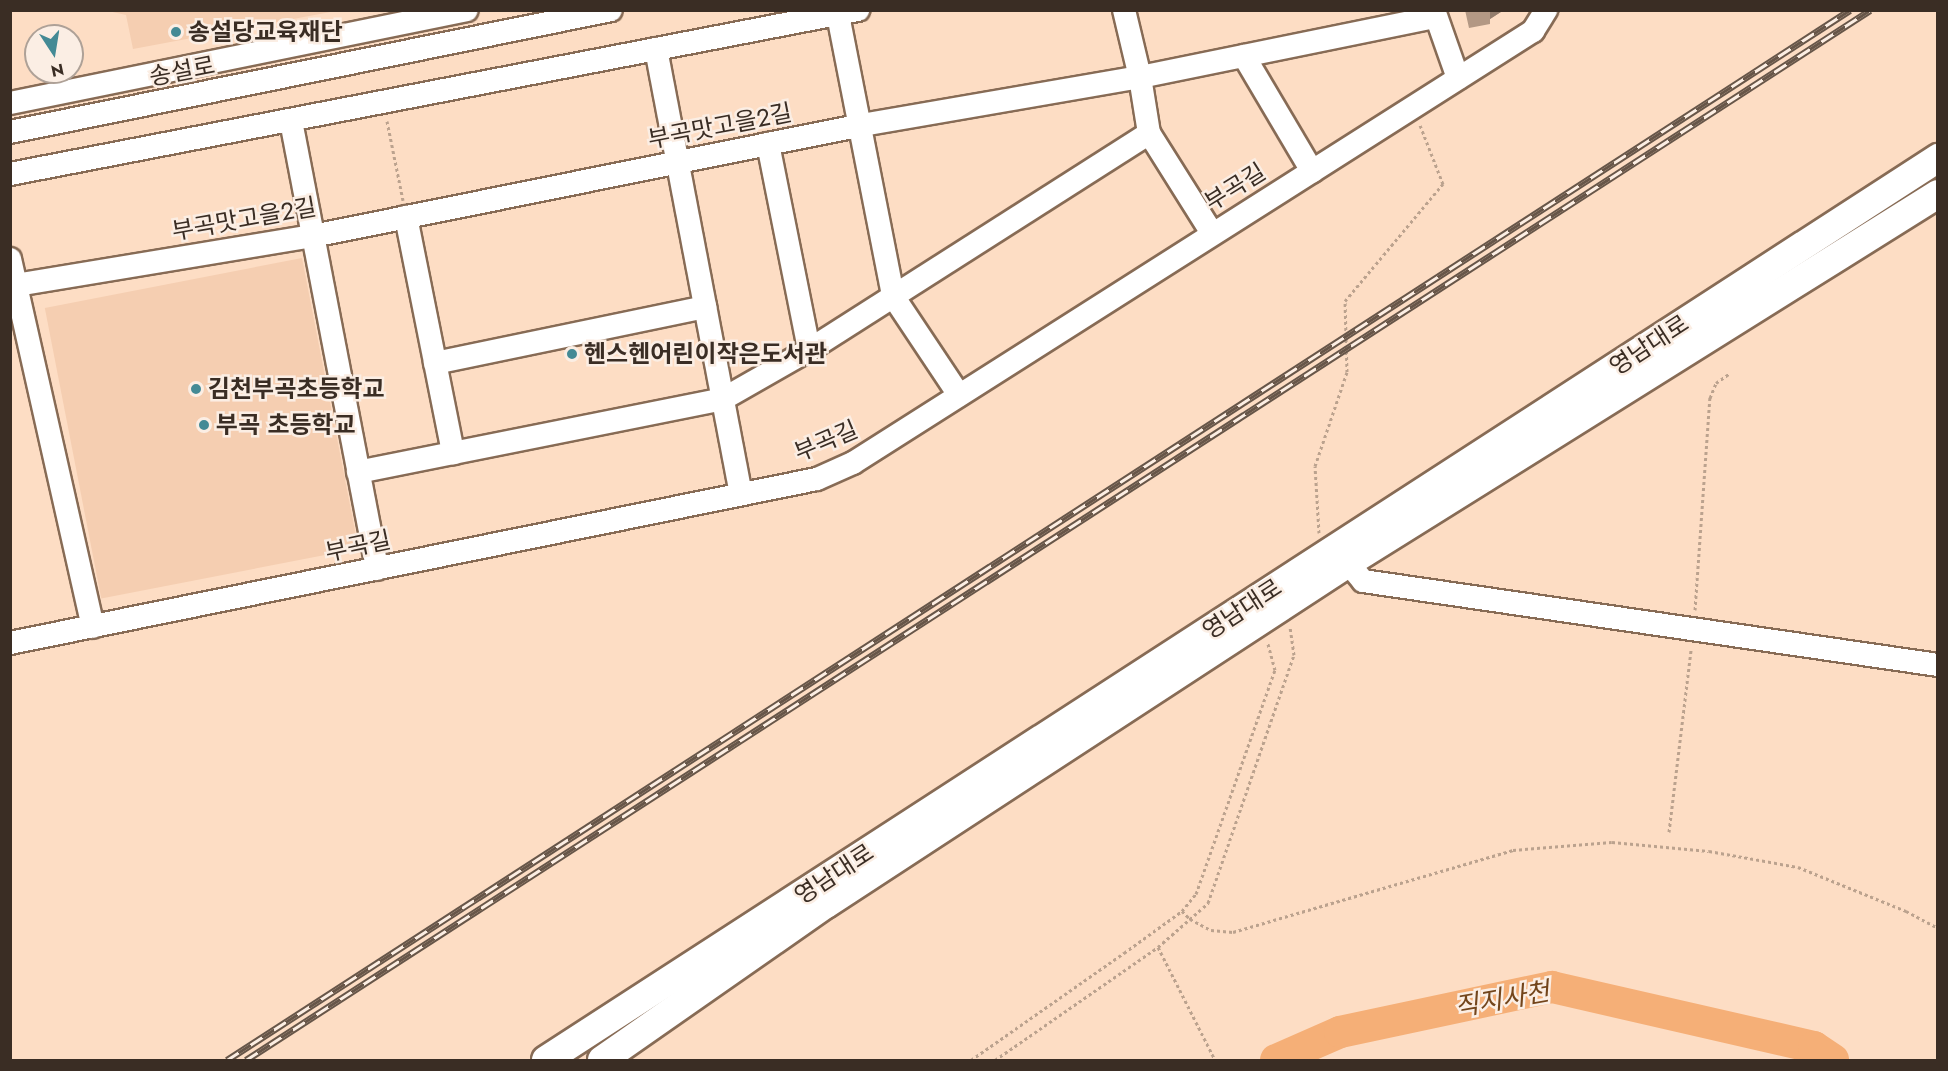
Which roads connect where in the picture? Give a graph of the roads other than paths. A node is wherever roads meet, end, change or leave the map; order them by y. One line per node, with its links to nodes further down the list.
1 (467, 10): 11 (street, 송설로)
2 (611, 10): 14 (street, 송설로)
3 (1124, 10): 9 (street)
4 (1546, 10): 10 (street, 부곡길)
5 (848, 13): 7 (street); 13 (street)
6 (1435, 14): 8 (street, 부곡맛고을2길); 10 (street)
7 (656, 49): 12 (street); 18 (street)
8 (1244, 56): 9 (street, 부곡맛고을2길); 19 (street)
9 (1140, 77): 13 (street, 부곡맛고을2길); 15 (street)
10 (1458, 78): 19 (street, 부곡길)
11 (10, 103)
12 (291, 121): 20 (street); 24 (street)
13 (862, 125): 16 (street, 부곡맛고을2길); 27 (street)
14 (10, 132)
15 (1149, 133): 23 (street); 27 (street)
16 (768, 144): 18 (street, 부곡맛고을2길); 29 (street)
17 (1938, 158): 42 (main road, 영남대로)
18 (677, 161): 22 (street, 부곡맛고을2길); 28 (street)
19 (1312, 171): 23 (street, 부곡길)
20 (10, 174)
21 (1938, 194): 36 (main road, 영남대로)
22 (406, 217): 24 (street, 부곡맛고을2길); 30 (street)
23 (1212, 233): 31 (street, 부곡길)
24 (313, 236): 26 (street, 부곡맛고을2길); 34 (street)
25 (10, 260): 26 (street)
26 (13, 286): 38 (street)
27 (893, 296): 29 (street); 31 (street)
28 (705, 307): 30 (street); 32 (street)
29 (809, 350): 32 (street)
30 (435, 363): 33 (street)
31 (959, 395): 35 (street, 부곡길)
32 (723, 399): 33 (street); 35 (street)
33 (453, 453): 34 (street)
34 (358, 472): 37 (street)
35 (741, 494): 37 (street, 부곡길)
36 (1348, 563): 40 (street); 41 (main road, 영남대로)
37 (377, 569): 38 (street, 부곡길)
38 (93, 627): 39 (street, 부곡길)
39 (10, 643)
40 (1938, 665)
41 (617, 1052): 43 (main road, 영남대로)
42 (546, 1060)
43 (602, 1060)

